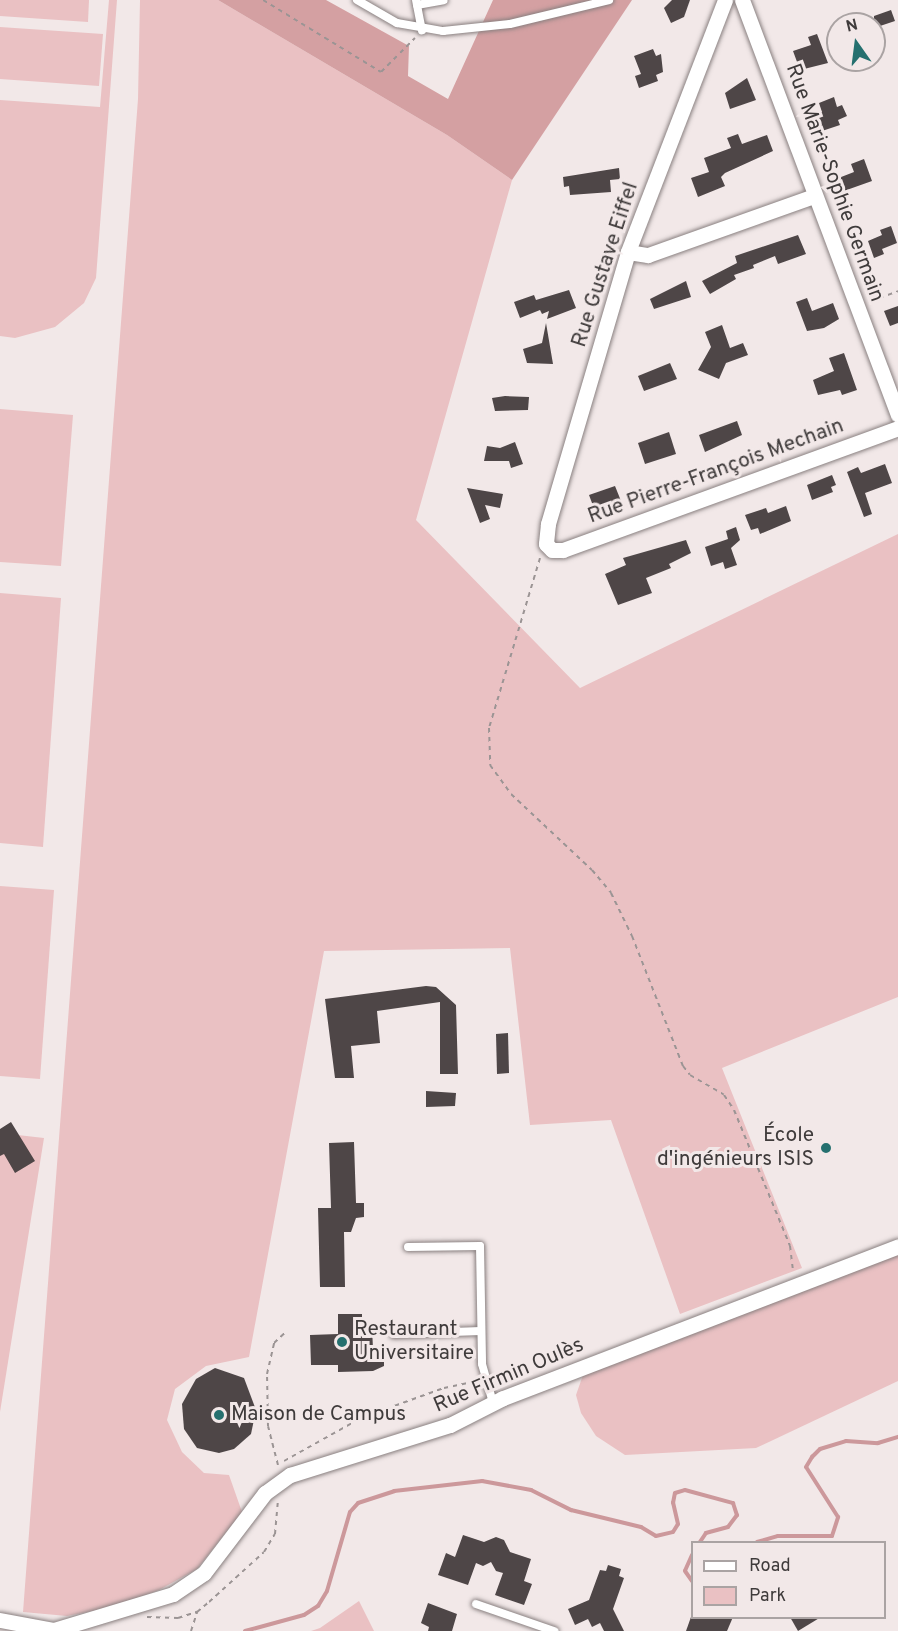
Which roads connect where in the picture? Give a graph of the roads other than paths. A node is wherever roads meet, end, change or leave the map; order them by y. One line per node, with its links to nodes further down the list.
1 (357, 0): 7 (lane)
2 (444, 0): 6 (lane)
3 (609, 0): 7 (lane)
4 (725, 0): 9 (street, Rue Gustave Eiffel)
5 (742, 0): 8 (street, Rue Marie-Sophie Germain)
6 (416, 3): 7 (lane)
7 (422, 30)
8 (814, 196): 9 (street); 10 (street, Rue Marie-Sophie Germain)
9 (628, 252): 12 (street, Rue Gustave Eiffel)
10 (898, 415)
11 (898, 428): 12 (street, Rue Pierre-François Mechain)
12 (548, 548)
13 (898, 1246): 17 (street, Rue Firmin Oulès)
14 (408, 1247): 15 (lane)
15 (481, 1331): 16 (lane); 17 (lane)
16 (394, 1334)
17 (493, 1403): 19 (street, Rue Firmin Oulès)
18 (476, 1604): 20 (lane)
19 (0, 1620)
20 (554, 1631)

